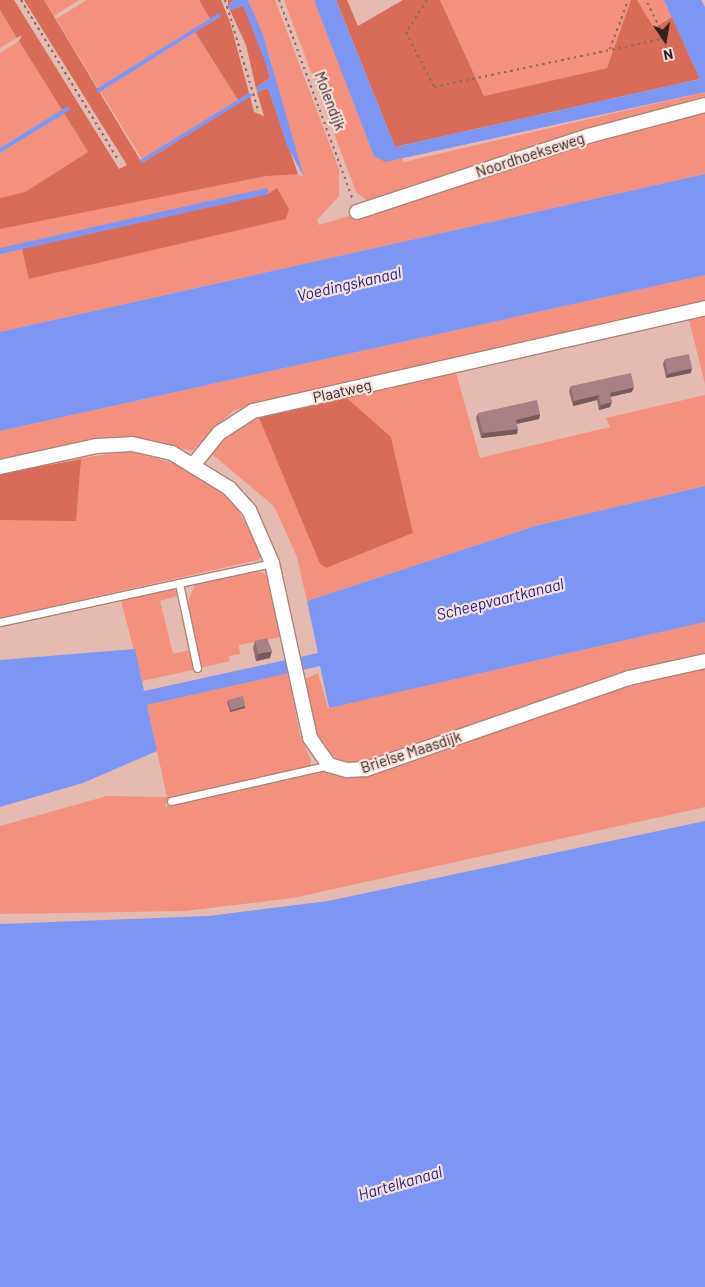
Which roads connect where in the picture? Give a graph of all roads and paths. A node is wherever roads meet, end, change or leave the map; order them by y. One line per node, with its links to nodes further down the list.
1 (20, 0): 10 (path)
2 (225, 0): 9 (path)
3 (279, 0): 11 (path, Molendijk)
4 (427, 0): 7 (path)
5 (628, 0): 7 (path)
6 (646, 0): 7 (path)
7 (610, 50)
8 (705, 105): 11 (street, Noordhoekseweg)
9 (258, 110)
10 (119, 161)
11 (357, 212)
12 (705, 308): 13 (street, Plaatweg)
13 (194, 464): 14 (street); 15 (street)
14 (0, 467)
15 (272, 563): 16 (lane); 20 (street)
16 (179, 583): 17 (lane); 19 (lane)
17 (0, 622)
18 (705, 661): 20 (street, Brielse Maasdijk)
19 (196, 668)
20 (329, 765): 21 (lane)
21 (171, 801)

